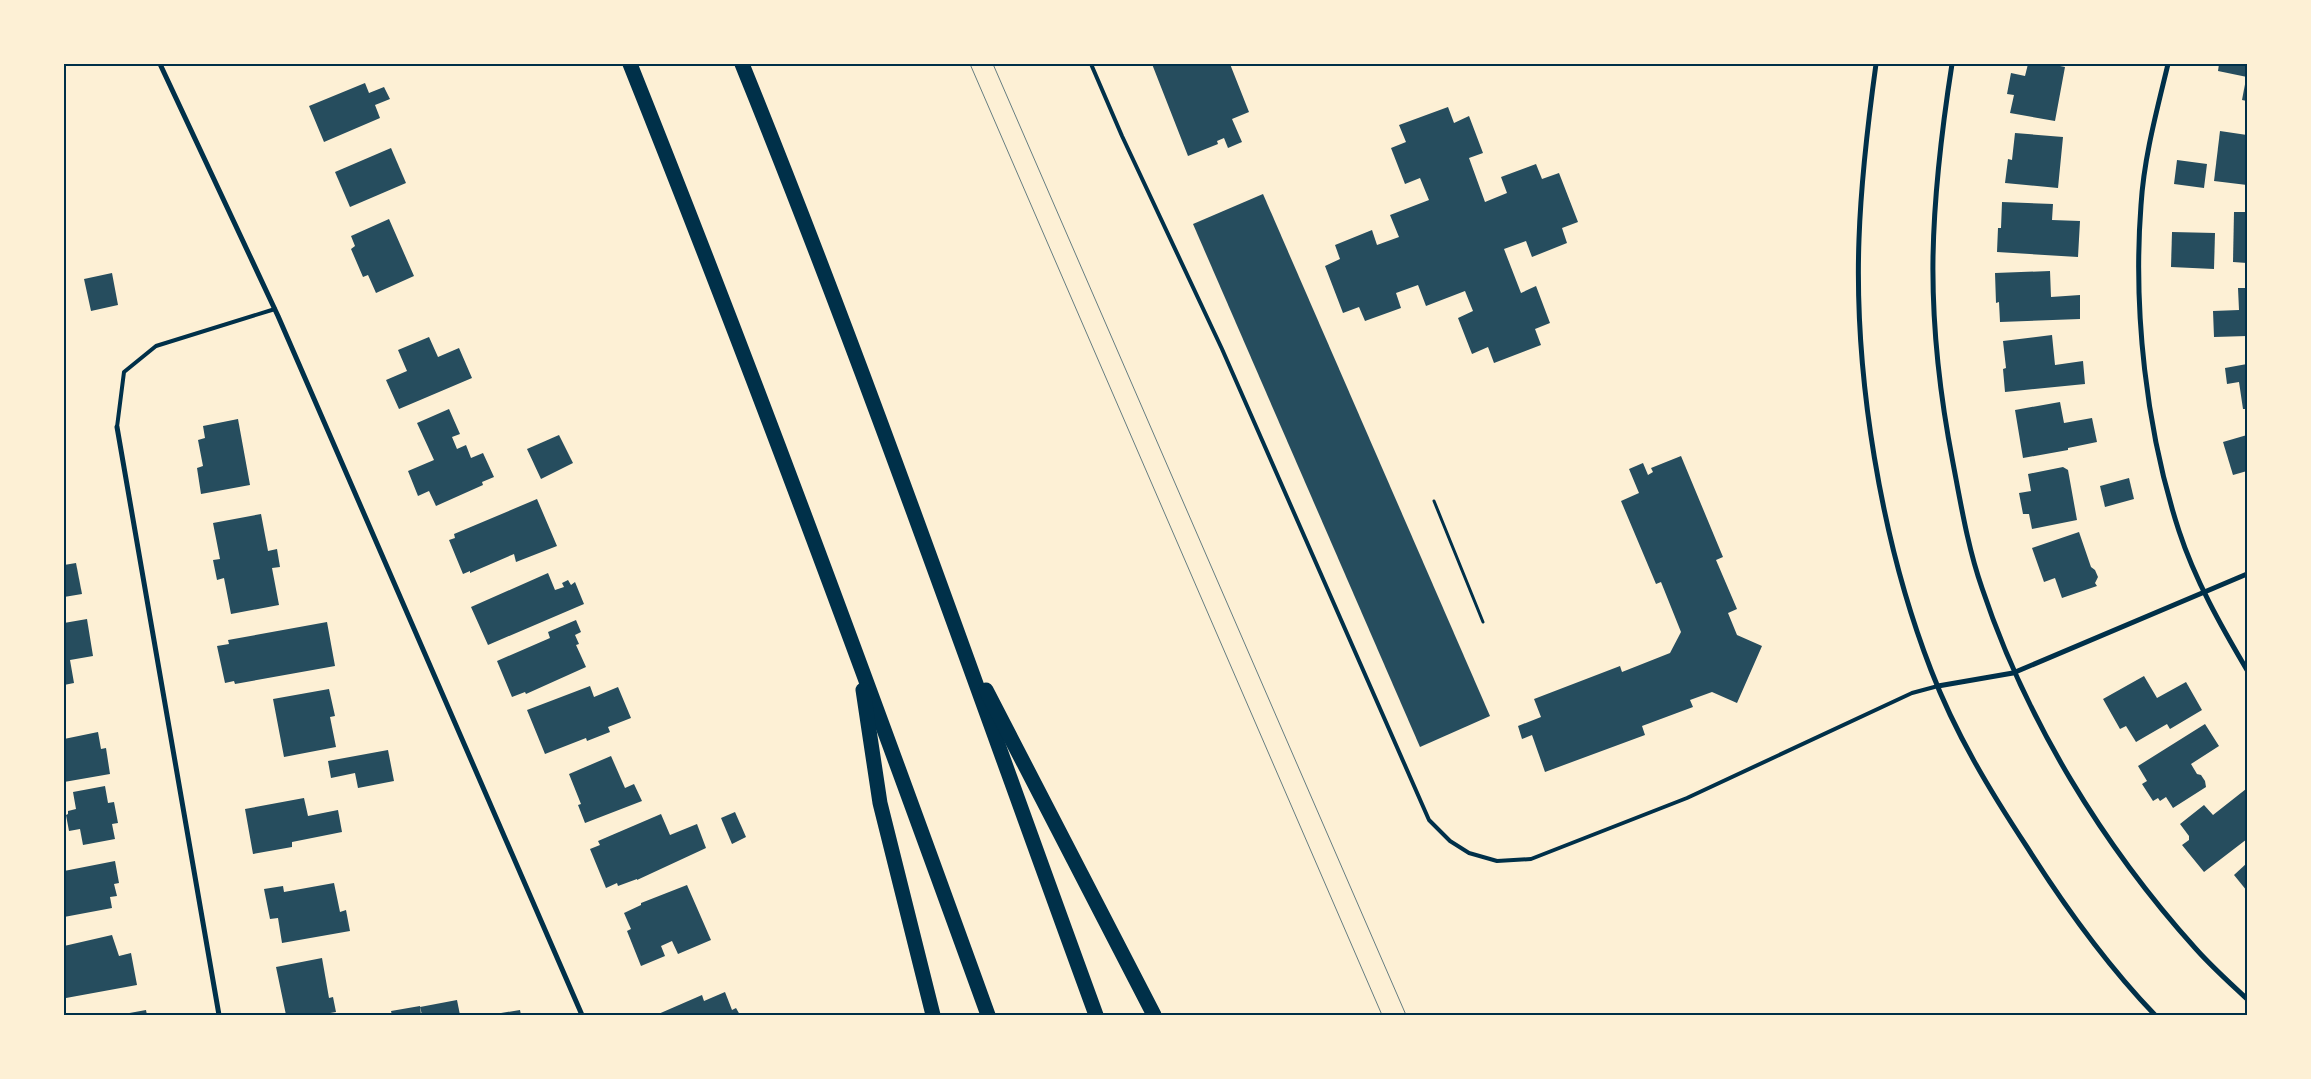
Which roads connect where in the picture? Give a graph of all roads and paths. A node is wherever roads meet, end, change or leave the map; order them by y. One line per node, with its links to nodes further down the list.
1 (160, 64): 8 (street)
2 (630, 64): 15 (highway)
3 (742, 64): 14 (highway)
4 (1091, 64): 18 (lane)
5 (1876, 64): 18 (street)
6 (1952, 64): 17 (street)
7 (2168, 64): 12 (street)
8 (275, 309): 9 (lane); 21 (street)
9 (117, 426): 20 (street)
10 (1434, 501): 13 (path)
11 (2247, 574): 12 (street)
12 (2204, 592): 16 (street); 17 (street)
13 (1483, 622)
14 (958, 634): 24 (highway); 25 (highway)
15 (858, 656): 22 (highway); 23 (highway)
16 (2247, 670)
17 (2013, 673): 18 (street); 19 (street)
18 (1938, 686): 26 (street)
19 (2247, 999)
20 (219, 1015)
21 (582, 1015)
22 (934, 1015)
23 (988, 1015)
24 (1096, 1015)
25 (1154, 1015)
26 (2155, 1015)

